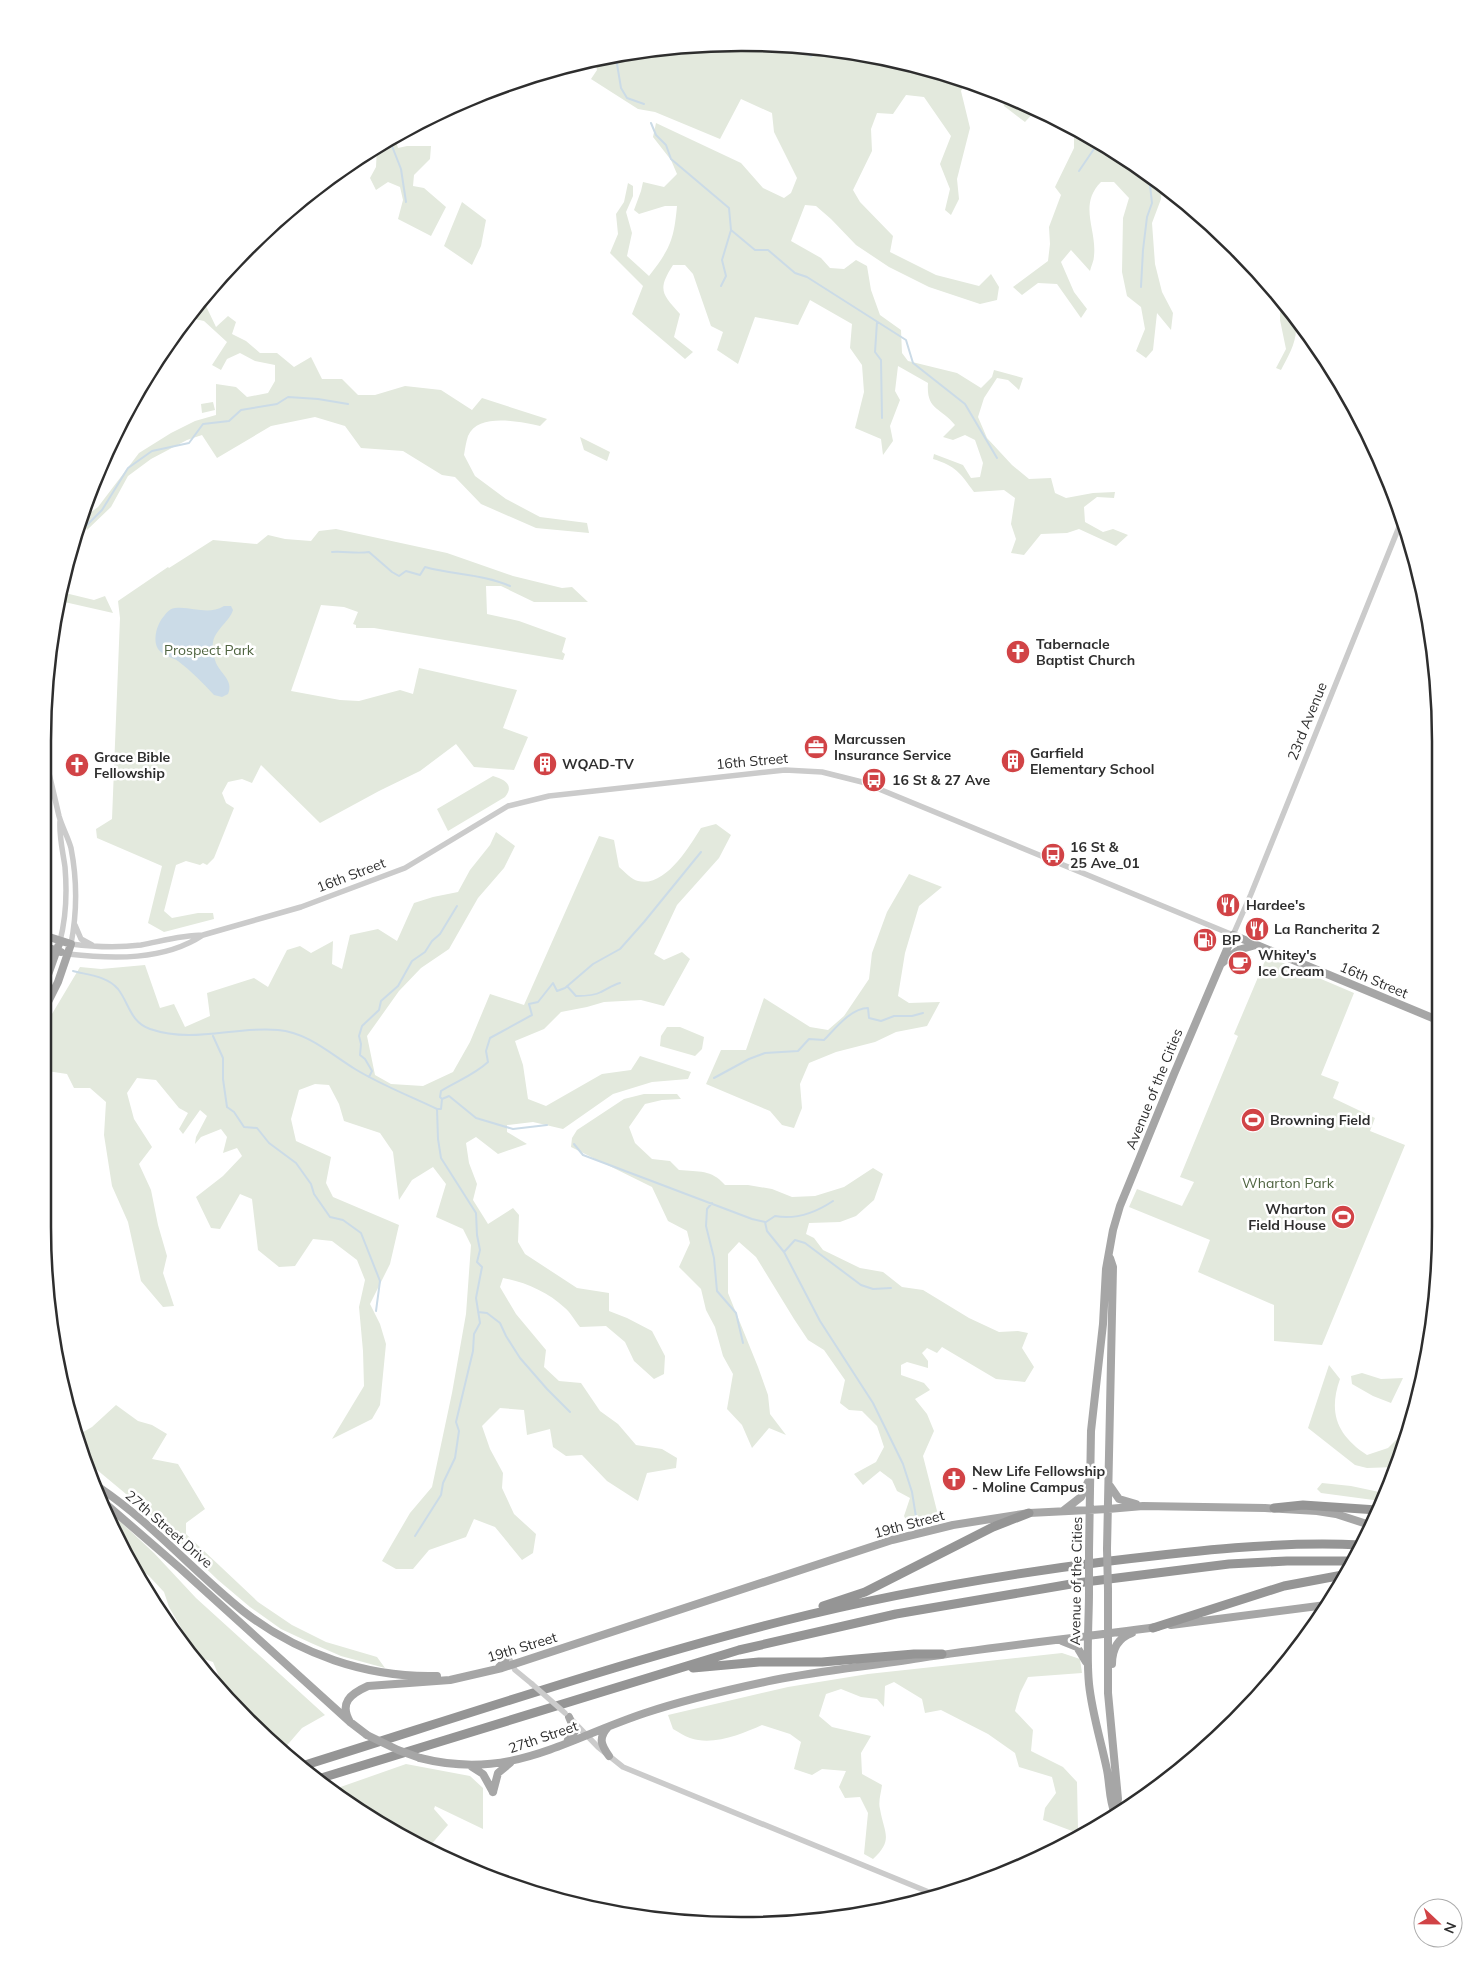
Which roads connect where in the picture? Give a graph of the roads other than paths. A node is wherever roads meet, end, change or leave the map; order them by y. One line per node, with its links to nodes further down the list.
1 (1398, 530): 6 (street, 23rd Avenue)
2 (51, 781): 3 (street)
3 (60, 819): 4 (street); 8 (street)
4 (74, 922): 9 (street); 11 (street)
5 (203, 935): 6 (street, 16th Street); 11 (street, 16th Street); 14 (street, 16th Street)
6 (1233, 935): 10 (main road, 16th Street); 15 (main road, Avenue of the Cities)
7 (51, 938): 8 (main road, 16th Street)
8 (60, 941): 9 (main road, 16th Street); 13 (main road)
9 (71, 944): 11 (street, 16th Street); 14 (main road)
10 (1257, 945): 15 (main road); 18 (main road, 16th Street)
11 (112, 947)
12 (51, 948): 13 (main road, 16th Street)
13 (57, 950): 14 (main road, 16th Street); 16 (main road)
14 (68, 954): 17 (main road)
15 (1218, 967): 19 (main road, Avenue of the Cities)
16 (51, 968)
17 (51, 996)
18 (1432, 1018)
19 (1110, 1256): 20 (main road, Avenue of the Cities); 21 (main road, Avenue of the Cities)
20 (1108, 1476): 23 (main road); 26 (main road, Avenue of the Cities)
21 (1089, 1478): 27 (main road, Avenue of the Cities); 29 (main road)
22 (104, 1491): 49 (main road, 27th Street Drive)
23 (1143, 1506): 24 (main road, 19th Street); 26 (main road, 19th Street)
24 (1274, 1508): 28 (highway); 31 (main road, 19th Street)
25 (112, 1509): 35 (main road, 27th Street Drive)
26 (1108, 1509): 27 (main road, 19th Street); 40 (main road, Avenue of the Cities, bridge)
27 (1089, 1510): 29 (main road, 19th Street); 41 (main road, Avenue of the Cities, bridge)
28 (1371, 1510)
29 (1063, 1511): 30 (main road, 19th Street)
30 (1029, 1513): 37 (highway); 45 (main road, 19th Street)
31 (1365, 1523)
32 (1353, 1546): 37 (highway)
33 (1345, 1561): 46 (highway)
34 (1336, 1576): 38 (highway)
35 (209, 1595): 51 (main road, 27th Street)
36 (1317, 1606): 38 (main road)
37 (774, 1624): 58 (highway)
38 (1152, 1628): 39 (main road)
39 (1143, 1629): 40 (main road); 55 (main road)
40 (1107, 1633): 41 (main road); 55 (main road, Avenue of the Cities)
41 (1088, 1636): 42 (main road); 48 (main road, Avenue of the Cities)
42 (1060, 1640): 44 (main road); 48 (main road)
43 (506, 1652): 45 (street); 47 (main road)
44 (942, 1654): 46 (highway); 52 (main road)
45 (512, 1664): 47 (main road, 19th Street); 50 (street, bridge)
46 (680, 1668): 60 (highway)
47 (497, 1669): 49 (main road, 19th Street)
48 (1089, 1674): 62 (main road, Avenue of the Cities)
49 (470, 1675): 51 (main road)
50 (567, 1715): 53 (street); 54 (main road)
51 (350, 1722): 59 (main road, 27th Street, bridge)
52 (609, 1726): 53 (main road); 56 (main road)
53 (587, 1734): 54 (main road, 27th Street); 56 (street, 27th Street)
54 (563, 1745): 57 (main road, 27th Street)
55 (1113, 1751): 61 (main road, Avenue of the Cities)
56 (609, 1756): 63 (street, 27th Street)
57 (512, 1762): 59 (main road, 27th Street); 59 (main road)
58 (309, 1764)
59 (467, 1766)
60 (325, 1777)
61 (1117, 1805)
62 (1113, 1808)
63 (928, 1891)

